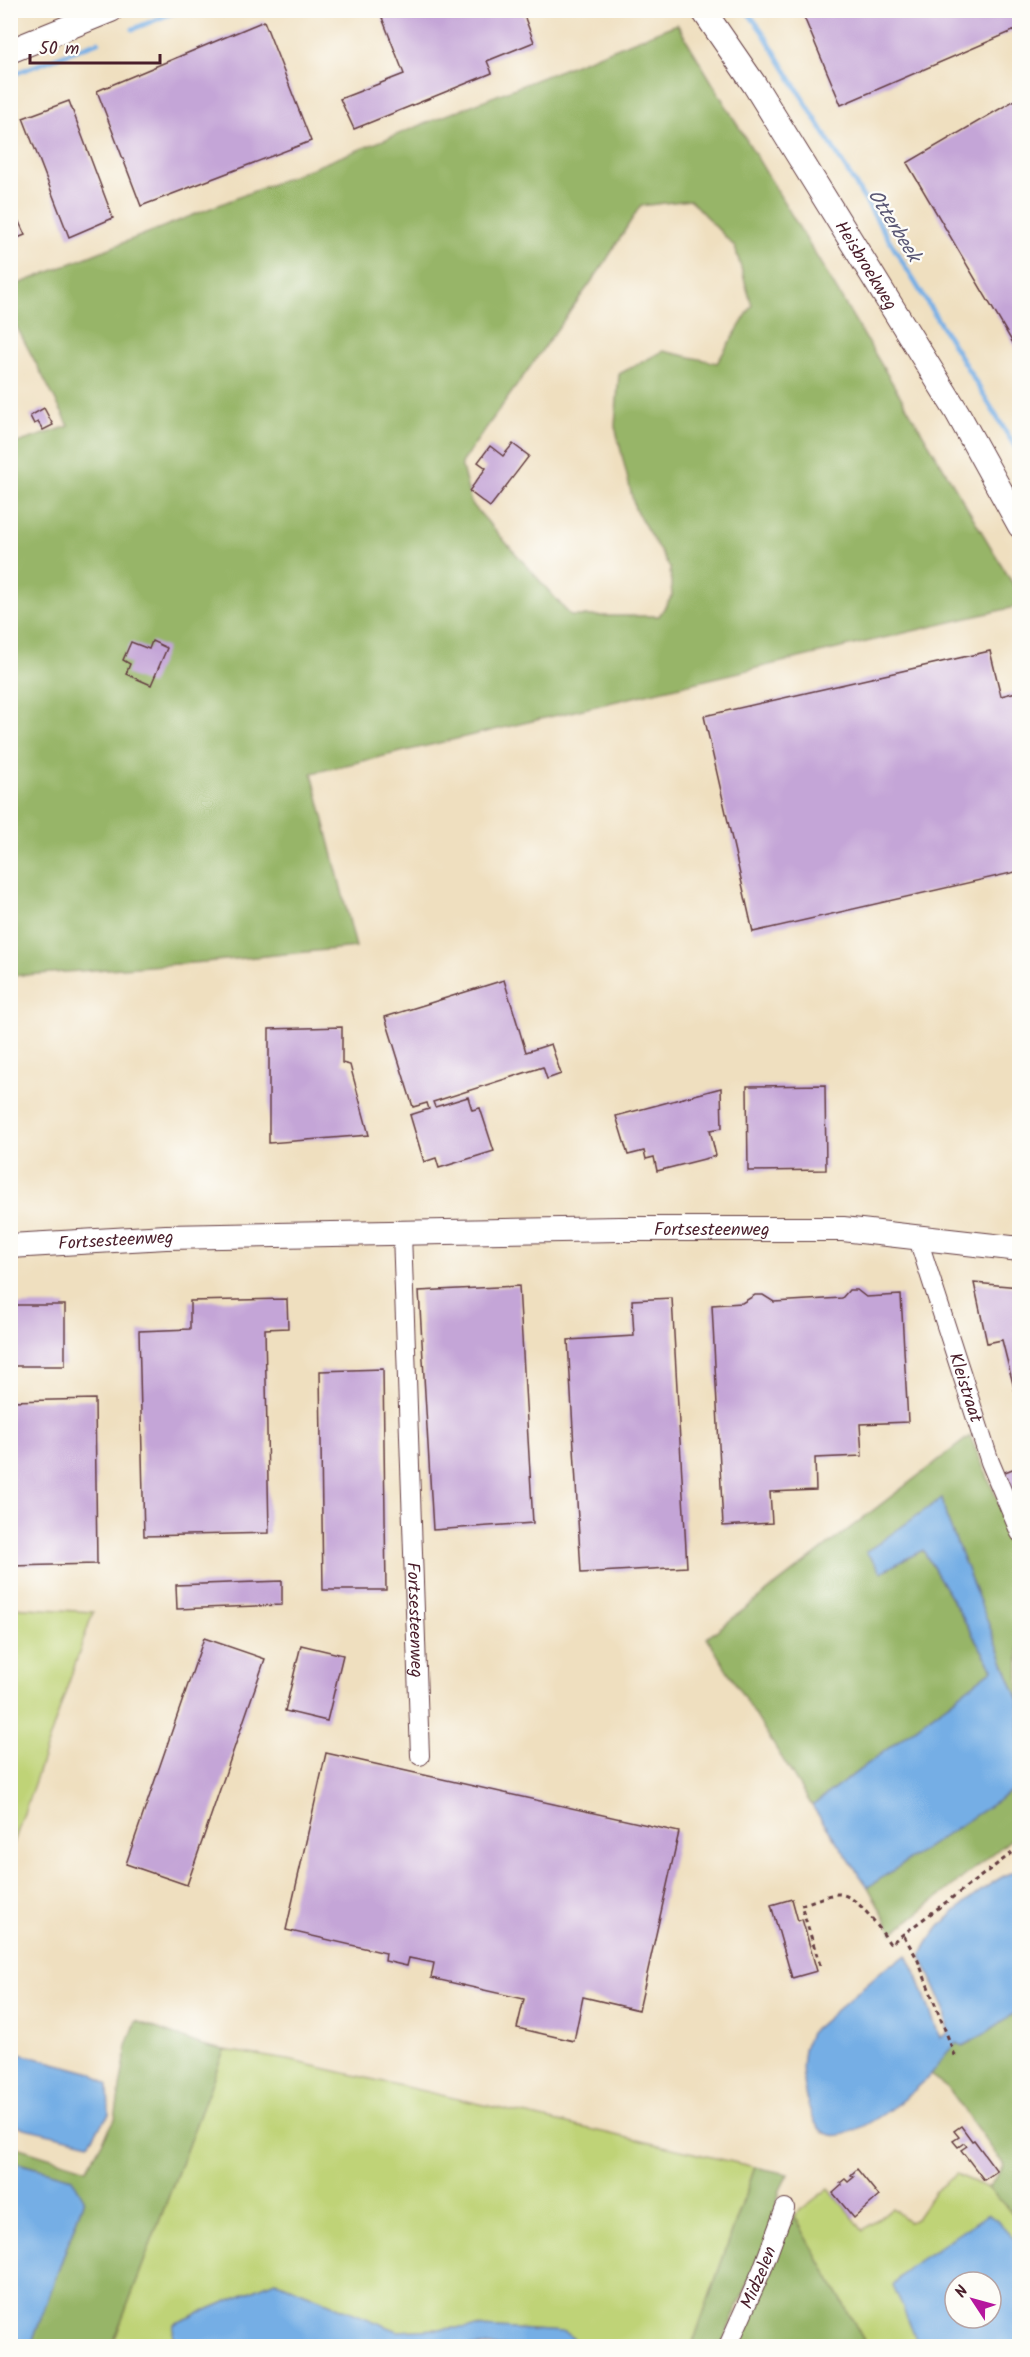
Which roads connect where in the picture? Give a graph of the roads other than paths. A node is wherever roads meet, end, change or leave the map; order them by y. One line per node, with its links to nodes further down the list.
1 (111, 10): 3 (street)
2 (703, 10): 4 (street, Heisbroekweg)
3 (10, 51)
4 (1020, 526)
5 (402, 1233): 6 (street, Fortsesteenweg); 7 (street, Fortsesteenweg); 10 (street, Fortsesteenweg)
6 (918, 1239): 8 (street, Fortsesteenweg); 9 (street, Kleistraat)
7 (10, 1246)
8 (1020, 1249)
9 (1020, 1533)
10 (420, 1756)
11 (785, 2208): 12 (street, Midzelen)
12 (728, 2346)

